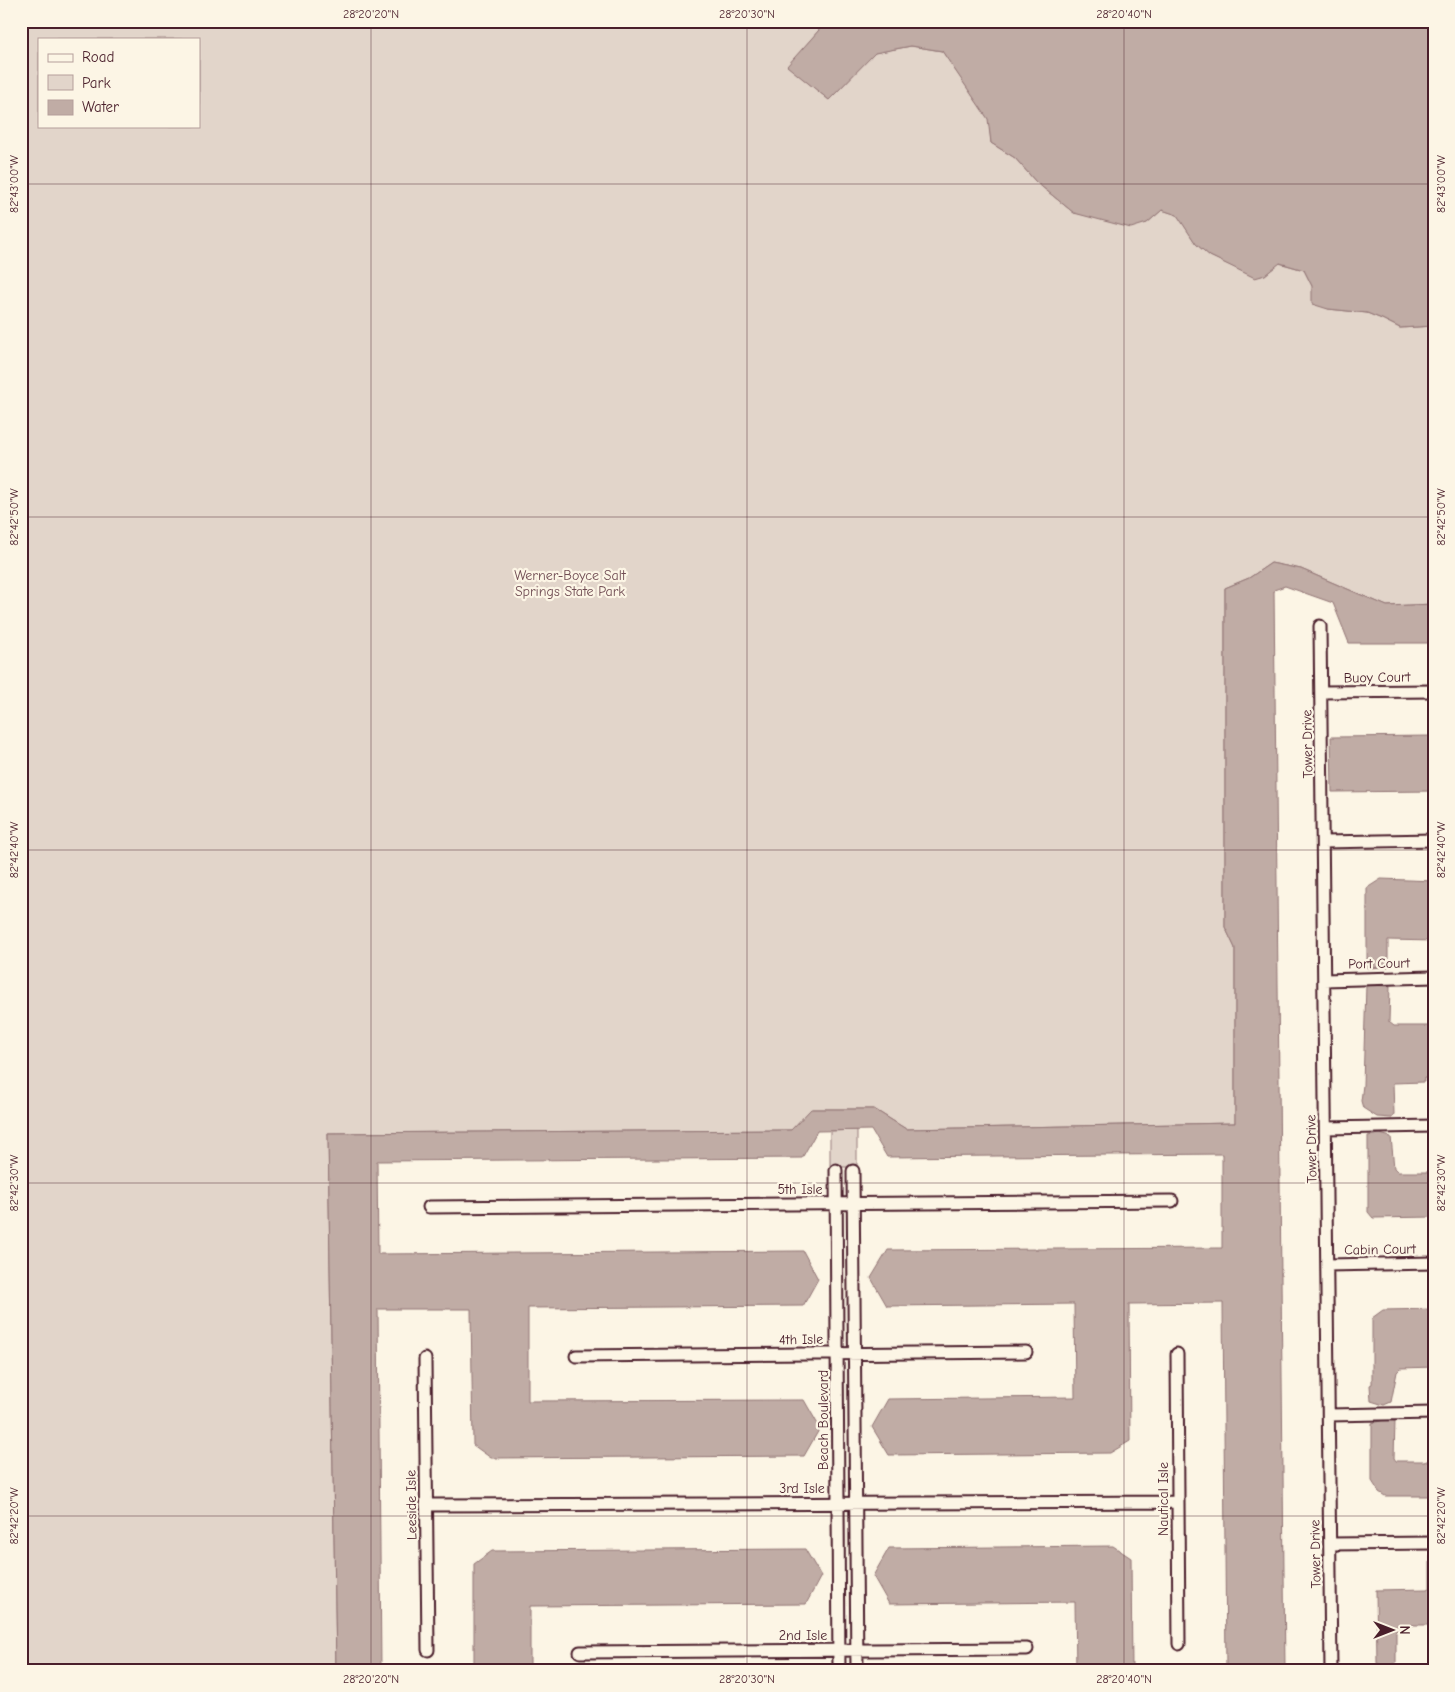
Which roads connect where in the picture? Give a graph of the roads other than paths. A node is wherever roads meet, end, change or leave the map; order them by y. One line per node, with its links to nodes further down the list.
1 (1320, 626): 3 (street, Tower Drive)
2 (1434, 691): 3 (street, Buoy Court)
3 (1321, 692): 5 (street, Tower Drive)
4 (1434, 840): 5 (street)
5 (1323, 842): 7 (street, Tower Drive)
6 (1434, 977): 7 (street, Port Court)
7 (1324, 980): 9 (street, Tower Drive)
8 (1434, 1126): 9 (street)
9 (1326, 1128): 17 (street, Tower Drive)
10 (836, 1170): 14 (street, Beach Boulevard)
11 (853, 1171): 13 (street)
12 (1172, 1201): 13 (street, 5th Isle)
13 (853, 1203): 14 (street, 5th Isle); 20 (street)
14 (836, 1204): 15 (street, 5th Isle); 19 (street, Beach Boulevard)
15 (429, 1207)
16 (1434, 1264): 17 (street, Cabin Court)
17 (1327, 1265): 25 (street, Tower Drive)
18 (1026, 1352): 20 (street, 4th Isle)
19 (837, 1354): 20 (street, 4th Isle); 22 (street, 4th Isle); 27 (street, Beach Boulevard)
20 (854, 1354): 28 (street)
21 (1177, 1354): 26 (street, Nautical Isle)
22 (576, 1356)
23 (425, 1359): 29 (street, Leeside Isle)
24 (1434, 1414): 25 (street)
25 (1329, 1415): 31 (street, Tower Drive)
26 (1178, 1502): 28 (street, 3rd Isle); 32 (street, Nautical Isle)
27 (838, 1503): 28 (street, 3rd Isle); 29 (street, 3rd Isle); 35 (street, Beach Boulevard)
28 (856, 1503): 36 (street)
29 (426, 1505): 34 (street, Leeside Isle)
30 (1434, 1543): 31 (street)
31 (1330, 1544): 40 (street, Tower Drive)
32 (1179, 1644)
33 (1027, 1649): 36 (street, 2nd Isle)
34 (428, 1650)
35 (839, 1650): 36 (street, 2nd Isle); 37 (street, 2nd Isle); 38 (street, Beach Boulevard)
36 (857, 1650): 39 (street)
37 (580, 1652)
38 (839, 1671)
39 (857, 1671)
40 (1331, 1671)

